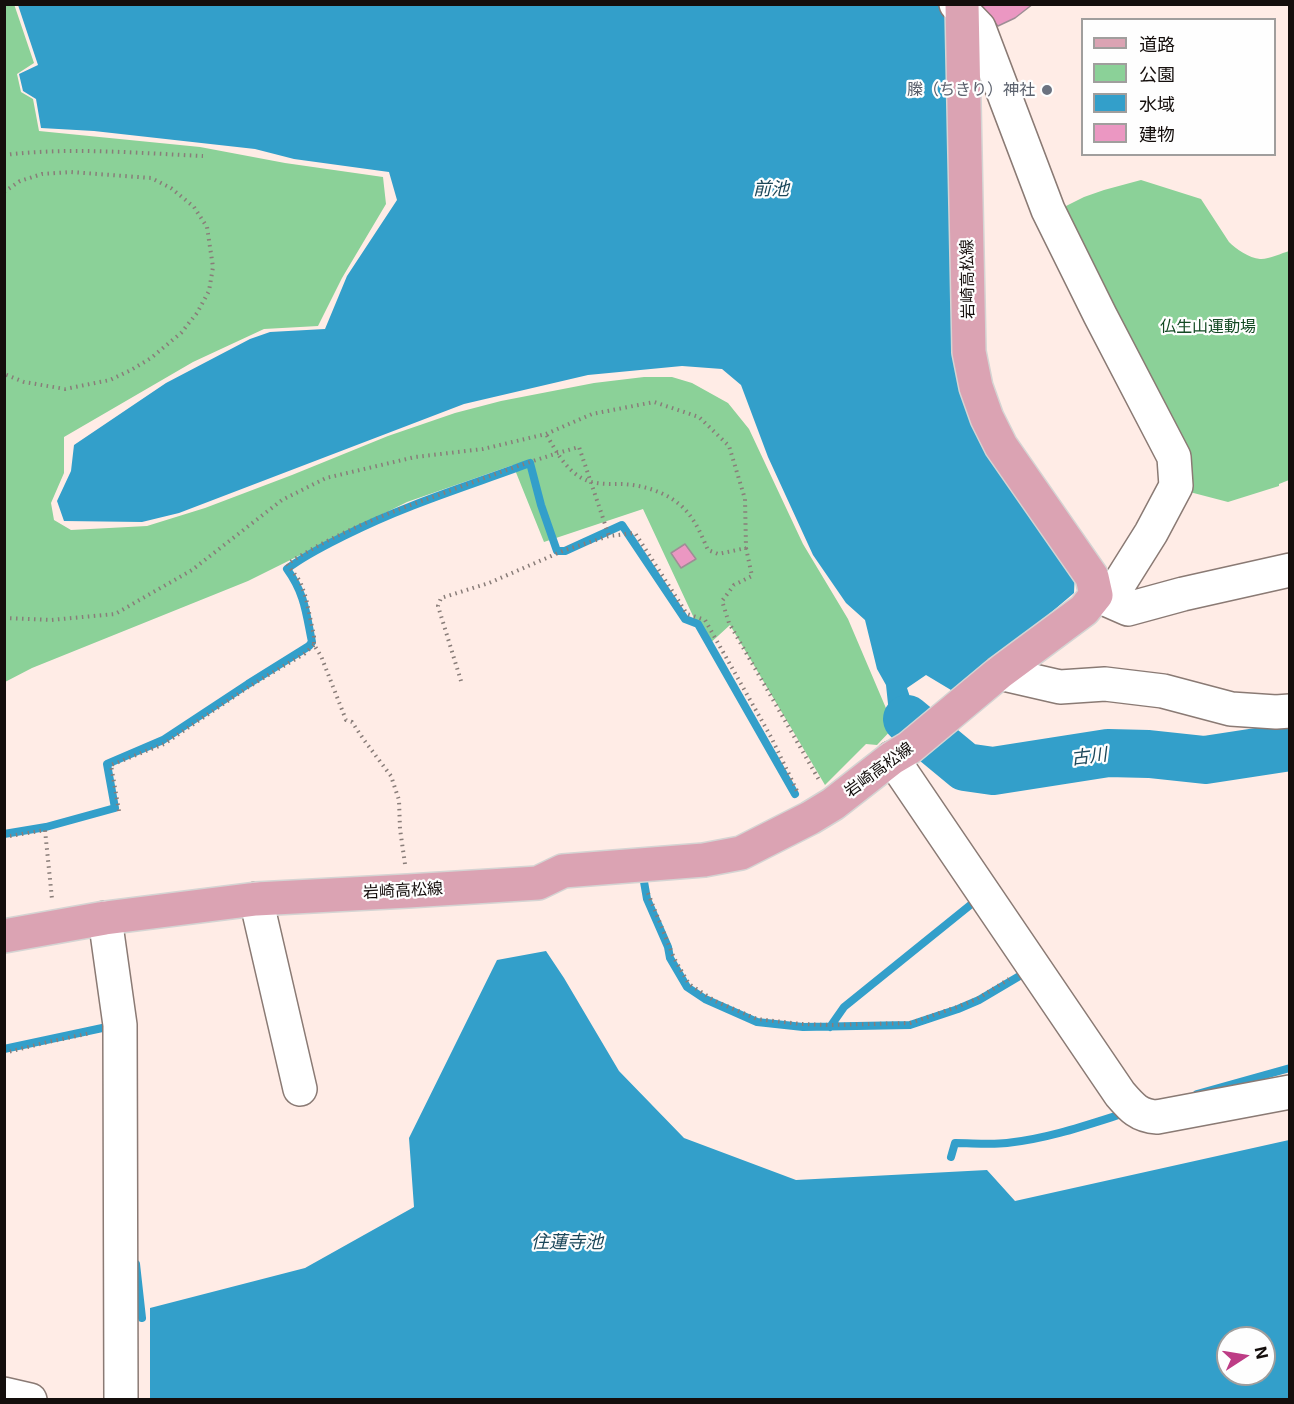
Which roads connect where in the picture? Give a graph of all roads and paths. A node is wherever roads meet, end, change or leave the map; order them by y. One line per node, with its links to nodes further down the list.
1 (961, 7): 10 (main road, 岩崎高松線); 10 (street)
2 (4, 155): 3 (path)
3 (203, 156)
4 (4, 192): 5 (path)
5 (4, 374)
6 (546, 434): 8 (path); 8 (path); 11 (path)
7 (609, 536): 12 (path); 14 (path); 19 (path)
8 (746, 548): 17 (path)
9 (1290, 570): 10 (street)
10 (1096, 595): 13 (main road, 岩崎高松線)
11 (4, 618)
12 (314, 645): 18 (path); 22 (path)
13 (999, 673): 15 (street); 16 (main road, 岩崎高松線)
14 (461, 681)
15 (1290, 711)
16 (901, 753): 19 (main road, 岩崎高松線); 27 (street)
17 (822, 787)
18 (119, 811)
19 (810, 818): 21 (main road, 岩崎高松線)
20 (4, 837): 25 (path)
21 (643, 865): 22 (main road, 岩崎高松線); 27 (path)
22 (408, 891): 23 (main road, 岩崎高松線)
23 (256, 899): 24 (main road, 岩崎高松線); 30 (street)
24 (105, 918): 25 (main road, 岩崎高松線); 28 (street)
25 (55, 926): 26 (main road, 岩崎高松線)
26 (4, 936)
27 (1033, 964): 31 (street)
28 (120, 1025): 29 (path); 34 (street)
29 (4, 1053)
30 (300, 1089)
31 (1290, 1092)
32 (4, 1394): 33 (street)
33 (30, 1400)
34 (121, 1400)

